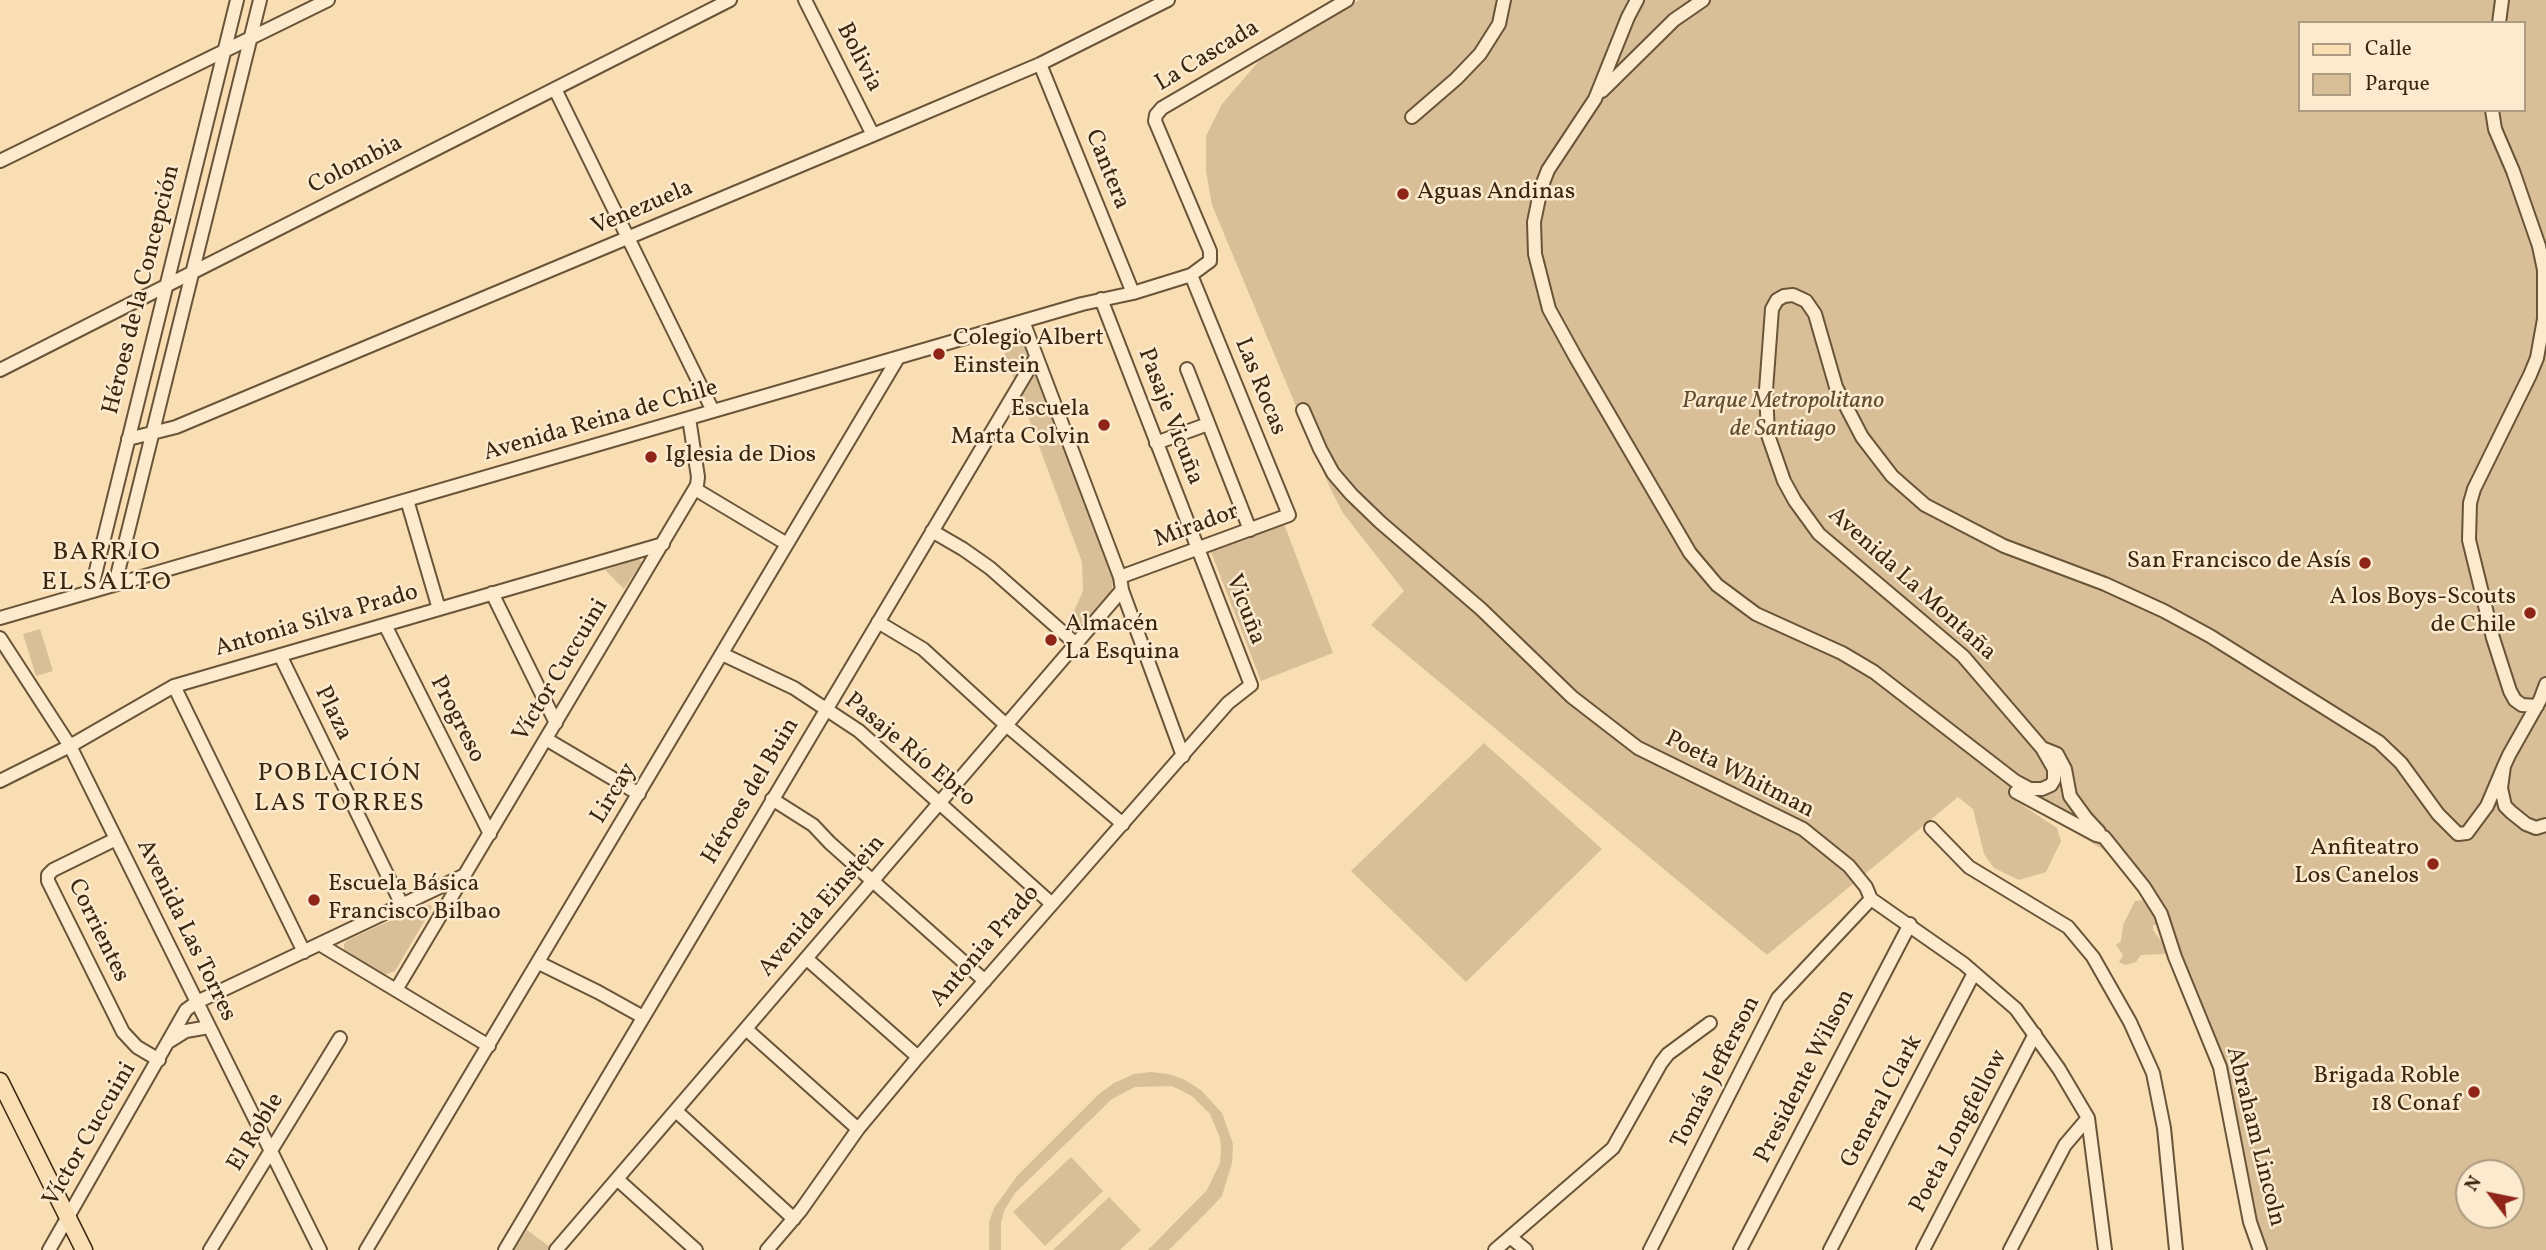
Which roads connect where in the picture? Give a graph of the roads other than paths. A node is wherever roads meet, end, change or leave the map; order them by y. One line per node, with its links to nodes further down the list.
1 (237, 0): 14 (street, Héroes de la Concepción)
2 (260, 0): 13 (street, Héroes de la Concepción)
3 (328, 0): 13 (street)
4 (730, 0): 16 (street, Colombia)
5 (805, 0): 20 (street, Bolivia)
6 (1168, 0): 15 (street, Venezuela)
7 (1347, 0): 23 (street, La Cascada)
8 (1504, 0): 19 (street)
9 (1637, 0): 17 (street, Avenida La Montaña)
10 (1703, 0): 17 (street)
11 (2502, 0): 12 (street)
12 (2499, 21)
13 (251, 38): 14 (street); 24 (street, Héroes de la Concepción)
14 (225, 50): 21 (street); 26 (street, Héroes de la Concepción)
15 (1040, 64): 20 (street, Venezuela); 27 (street, Cantera)
16 (555, 89): 22 (street); 24 (street, Colombia)
17 (1595, 99): 70 (street, Avenida La Montaña)
18 (2492, 112): 64 (street)
19 (1412, 117)
20 (873, 135): 22 (street, Venezuela)
21 (0, 161)
22 (629, 238): 35 (street); 38 (street, Venezuela)
23 (1210, 261): 25 (street, Avenida Reina de Chile)
24 (193, 272): 26 (street, Colombia); 38 (street, Héroes de la Concepción)
25 (1191, 275): 27 (street, Avenida Reina de Chile); 43 (street, Las Rocas)
26 (165, 286): 33 (street, Colombia); 39 (street, Héroes de la Concepción)
27 (1133, 293): 28 (street, Avenida Reina de Chile)
28 (1101, 299): 29 (street, Avenida Reina de Chile); 40 (street, Pasaje Vicuña)
29 (1023, 321): 30 (street); 31 (street, Avenida Reina de Chile)
30 (1036, 357): 45 (street, Héroes del Buin); 50 (street)
31 (898, 358): 35 (street, Avenida Reina de Chile); 47 (street, Lircay)
32 (1187, 369): 37 (street)
33 (0, 370)
34 (1303, 410): 86 (street, Poeta Whitman)
35 (713, 411): 36 (street, Avenida Reina de Chile)
36 (689, 418): 41 (street); 42 (street, Avenida Reina de Chile)
37 (1209, 424): 40 (street); 44 (street)
38 (154, 434): 39 (street, Venezuela); 49 (street, Héroes de la Concepción)
39 (128, 439): 51 (street, Héroes de la Concepción)
40 (1156, 443): 48 (street, Pasaje Vicuña)
41 (695, 489): 46 (street, Víctor Cuccuini); 47 (street)
42 (407, 500): 49 (street, Avenida Reina de Chile); 53 (street)
43 (1289, 515): 44 (street, Mirador)
44 (1250, 530): 48 (street, Mirador)
45 (932, 531): 55 (street, Héroes del Buin); 58 (street)
46 (663, 544): 52 (street, Antonia Silva Prado); 66 (street, Víctor Cuccuini)
47 (787, 544): 59 (street, Lircay)
48 (1199, 550): 50 (street, Mirador); 62 (street, Vicuña)
49 (115, 584): 51 (street, Avenida Reina de Chile)
50 (1121, 584): 58 (street, Avenida Einstein); 71 (street)
51 (92, 591): 54 (street, Avenida Reina de Chile)
52 (492, 593): 53 (street, Antonia Silva Prado); 66 (street)
53 (439, 609): 56 (street, Antonia Silva Prado)
54 (0, 618)
55 (878, 622): 65 (street, Héroes del Buin); 67 (street)
56 (385, 625): 60 (street, Antonia Silva Prado); 81 (street, Progreso)
57 (0, 638): 69 (street, Avenida Las Torres)
58 (1076, 644): 67 (street, Avenida Einstein)
59 (722, 654): 65 (street, Pasaje Río Ebro); 75 (street, Lircay)
60 (280, 655): 63 (street, Antonia Silva Prado); 88 (street, Plaza)
61 (2546, 684): 64 (street)
62 (1251, 685): 71 (street, Antonia Prado)
63 (174, 686): 69 (street, Antonia Silva Prado); 91 (street)
64 (2537, 706): 72 (street)
65 (826, 709): 76 (street, Héroes del Buin); 77 (street, Pasaje Río Ebro)
66 (555, 723): 68 (street, Víctor Cuccuini)
67 (1006, 725): 77 (street, Avenida Einstein); 78 (street)
68 (546, 739): 75 (street); 81 (street, Víctor Cuccuini)
69 (70, 746): 73 (street, Antonia Silva Prado); 83 (street, Avenida Las Torres)
70 (2042, 748): 72 (street, Avenida La Montaña); 82 (street, Abraham Lincoln)
71 (1183, 756): 78 (street, Antonia Prado)
72 (2506, 760): 79 (street)
73 (0, 781)
74 (2016, 792): 82 (street)
75 (639, 794): 93 (street, Lircay)
76 (772, 799): 85 (street); 98 (street, Héroes del Buin)
77 (940, 803): 85 (street, Avenida Einstein); 87 (street, Pasaje Río Ebro)
78 (1123, 824): 87 (street, Antonia Prado)
79 (2546, 825)
80 (1931, 828): 134 (street)
81 (489, 834): 84 (street, Víctor Cuccuini)
82 (2100, 836): 135 (street, Abraham Lincoln)
83 (116, 838): 97 (street, Avenida Las Torres); 107 (street, Corrientes)
84 (465, 875): 88 (street, Víctor Cuccuini); 96 (street, Víctor Cuccuini)
85 (873, 881): 92 (street, Avenida Einstein); 95 (street)
86 (1871, 899): 89 (street, Poeta Whitman); 129 (street, Tomás Jefferson)
87 (1052, 904): 95 (street, Antonia Prado)
88 (402, 905): 90 (street, Víctor Cuccuini)
89 (1910, 924): 94 (street, Poeta Whitman); 130 (street, Presidente Wilson)
90 (321, 944): 91 (street, Víctor Cuccuini); 96 (street)
91 (304, 953): 97 (street, Víctor Cuccuini)
92 (807, 959): 101 (street, Avenida Einstein); 106 (street)
93 (538, 963): 98 (street); 105 (street, Lircay)
94 (1974, 973): 102 (street, Poeta Whitman); 131 (street, General Clark)
95 (985, 981): 106 (street, Antonia Prado)
96 (396, 990): 105 (street)
97 (197, 1002): 100 (street, Avenida Las Torres); 104 (street, Víctor Cuccuini)
98 (643, 1017): 123 (street, Héroes del Buin)
99 (1710, 1023): 116 (street)
100 (209, 1027): 104 (street); 112 (street, Avenida Las Torres)
101 (746, 1029): 109 (street, Avenida Einstein); 111 (street)
102 (2035, 1034): 110 (street, Poeta Whitman); 132 (street, Poeta Longfellow)
103 (340, 1038): 112 (street, El Roble)
104 (170, 1041): 107 (street, Víctor Cuccuini)
105 (489, 1046): 122 (street, Lircay)
106 (918, 1057): 111 (street, Antonia Prado)
107 (159, 1060): 114 (street, Víctor Cuccuini)
108 (0, 1082): 114 (main road)
109 (676, 1111): 113 (street, Avenida Einstein); 115 (street)
110 (2088, 1118): 117 (street, Poeta Whitman); 133 (street)
111 (858, 1129): 115 (street, Antonia Prado)
112 (270, 1152): 120 (street, El Roble); 121 (street, Avenida Las Torres)
113 (617, 1179): 124 (street, Avenida Einstein); 125 (street)
114 (68, 1218): 118 (street, Víctor Cuccuini); 119 (main road)
115 (794, 1219): 126 (street, Antonia Prado)
116 (1510, 1237): 127 (street); 128 (street)
117 (2104, 1249)
118 (49, 1250)
119 (84, 1250)
120 (210, 1250)
121 (320, 1250)
122 (366, 1250)
123 (505, 1250)
124 (556, 1250)
125 (696, 1250)
126 (767, 1250)
127 (1495, 1250)
128 (1526, 1250)
129 (1650, 1250)
130 (1740, 1250)
131 (1830, 1250)
132 (1923, 1250)
133 (2010, 1250)
134 (2176, 1250)
135 (2260, 1250)

